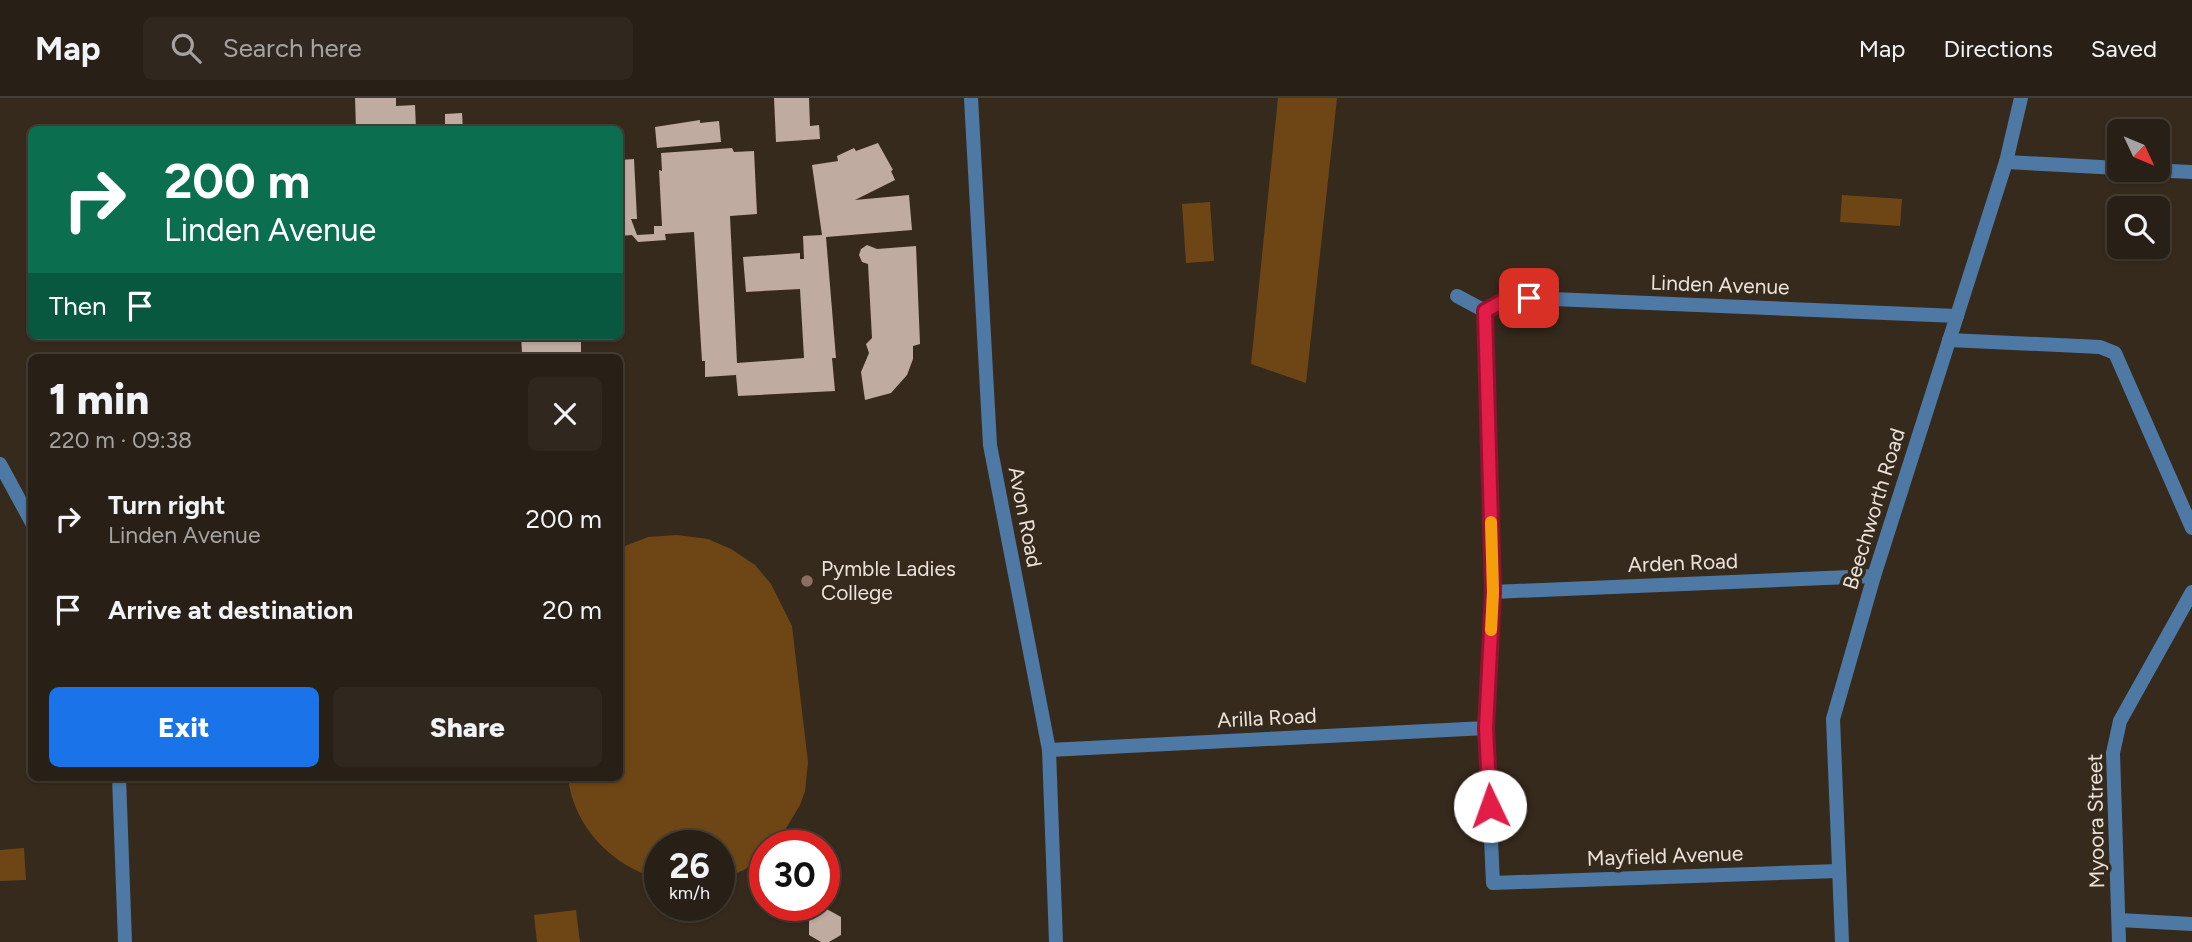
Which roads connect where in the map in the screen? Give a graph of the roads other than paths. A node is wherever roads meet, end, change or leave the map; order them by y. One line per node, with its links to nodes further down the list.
1 (971, 98): 18 (street, Avon Road)
2 (2021, 98): 3 (street, Beechworth Road)
3 (2006, 162): 4 (street); 9 (street, Beechworth Road)
4 (2107, 167)
5 (2170, 171): 6 (street)
6 (2192, 172)
7 (1457, 296): 8 (street)
8 (1485, 311): 9 (street, Linden Avenue); 15 (street)
9 (1957, 316): 10 (street, Beechworth Road)
10 (1949, 340): 13 (street); 14 (street, Beechworth Road)
11 (0, 464): 12 (street)
12 (28, 516)
13 (2192, 528)
14 (1874, 576): 15 (street, Arden Road); 20 (street, Beechworth Road)
15 (1493, 592): 17 (street)
16 (2192, 592): 21 (street, Myoora Street)
17 (1486, 728): 18 (street, Arilla Road); 20 (street, Mayfield Avenue)
18 (1049, 750): 24 (street, Avon Road)
19 (119, 781): 23 (street)
20 (1839, 871): 25 (street, Beechworth Road)
21 (2119, 920): 22 (street); 26 (street, Myoora Street)
22 (2192, 923)
23 (125, 942)
24 (1056, 942)
25 (1842, 942)
26 (2119, 942)

